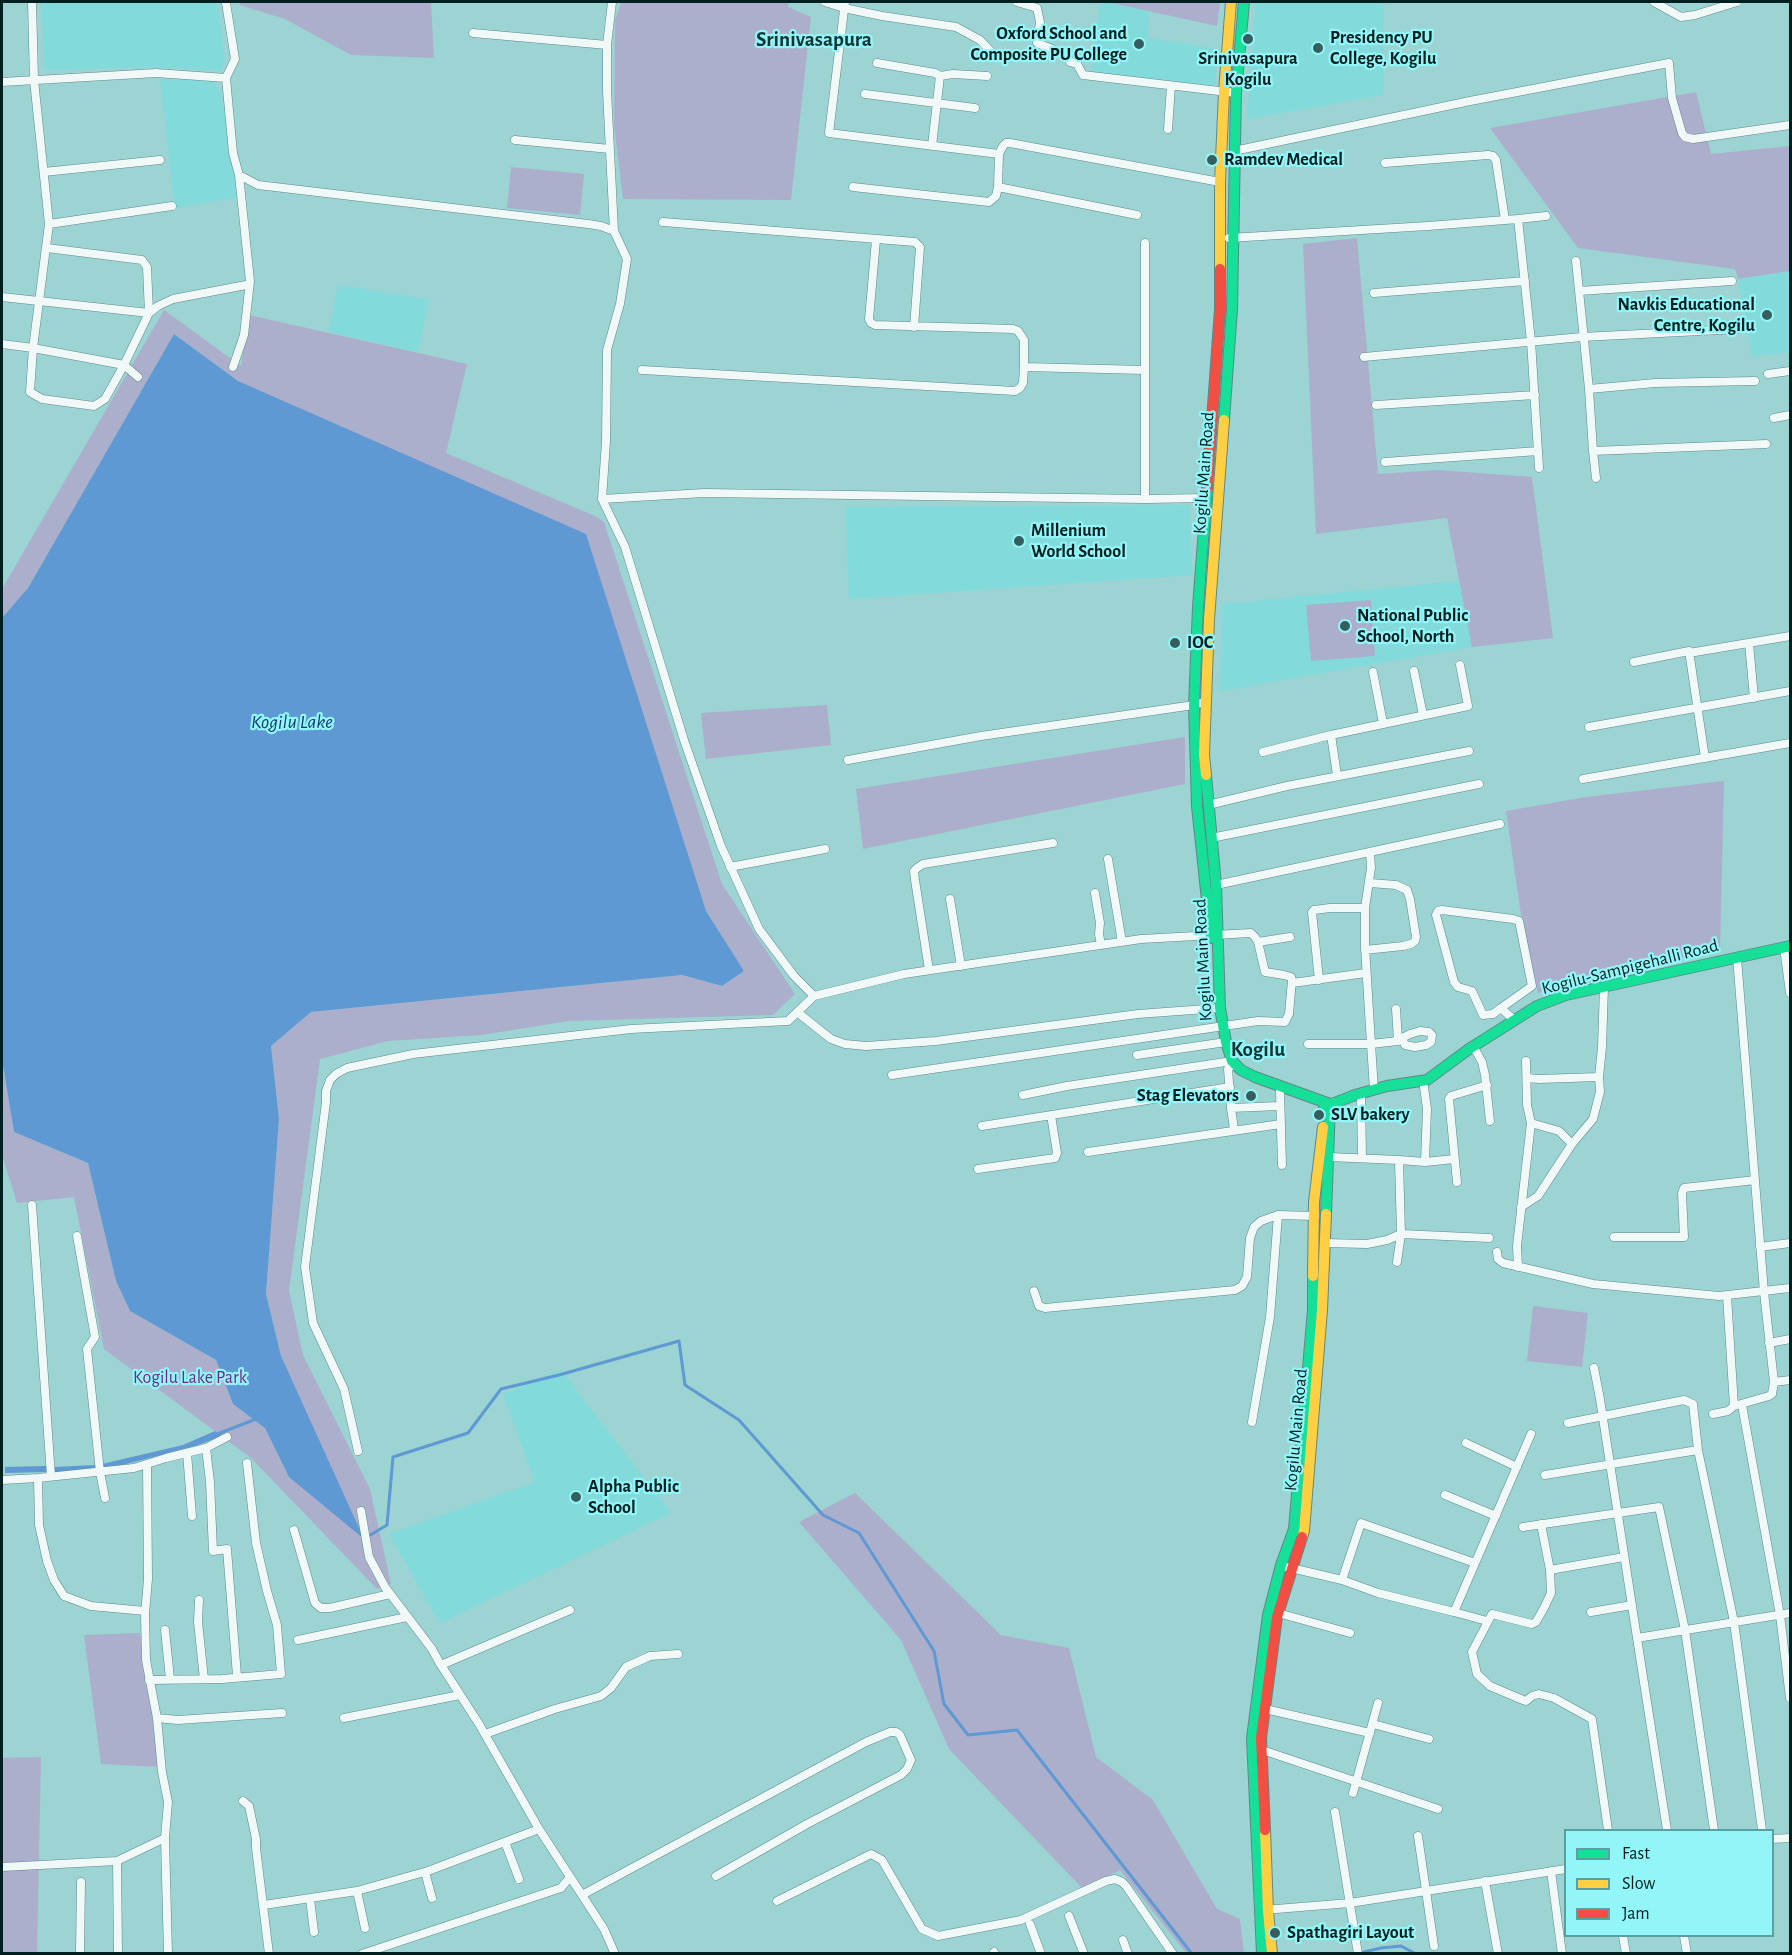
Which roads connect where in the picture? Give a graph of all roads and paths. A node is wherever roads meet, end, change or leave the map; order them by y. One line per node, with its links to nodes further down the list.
1 (32, 2): 18 (street)
2 (612, 2): 12 (street)
3 (825, 2): 10 (street)
4 (1017, 2): 20 (street)
5 (1231, 2): 21 (main road, Kogilu Main Road)
6 (1244, 2): 22 (main road, Kogilu Main Road)
7 (1654, 2): 8 (street)
8 (1737, 2)
9 (226, 3): 17 (street)
10 (844, 5): 13 (street); 29 (street)
11 (473, 33): 12 (street)
12 (607, 45): 30 (street)
13 (996, 57)
14 (877, 63): 15 (street)
15 (940, 76): 16 (street); 24 (street)
16 (987, 76)
17 (226, 78): 18 (street); 36 (street)
18 (34, 80): 19 (street); 35 (street)
19 (2, 82)
20 (1171, 86): 21 (street); 27 (street)
21 (1224, 92): 22 (street); 37 (main road, Kogilu Main Road)
22 (1236, 93): 31 (main road, Kogilu Main Road)
23 (865, 94): 24 (street)
24 (937, 103): 25 (street); 29 (street)
25 (975, 108)
26 (1791, 125): 31 (street)
27 (1168, 129)
28 (515, 140): 30 (street)
29 (932, 146): 32 (street)
30 (610, 149): 47 (street)
31 (1234, 151): 49 (main road, Kogilu Main Road)
32 (999, 154): 37 (street); 39 (street)
33 (160, 160): 35 (street)
34 (1385, 163): 44 (street)
35 (44, 172): 46 (street)
36 (239, 175): 47 (street); 70 (street)
37 (1220, 182): 48 (main road, Kogilu Main Road)
38 (853, 187): 39 (street)
39 (998, 187): 41 (street)
40 (172, 206): 46 (street)
41 (1137, 215)
42 (1546, 216): 43 (street)
43 (1518, 219): 44 (street); 54 (street)
44 (1504, 220): 49 (street)
45 (663, 222): 50 (street)
46 (49, 224): 52 (street)
47 (614, 231): 90 (street)
48 (1221, 238): 49 (street); 89 (main road, Kogilu Main Road)
49 (1233, 238): 101 (main road, Kogilu Main Road)
50 (876, 240): 62 (street); 62 (street)
51 (1145, 243): 73 (street)
52 (47, 249): 60 (street); 61 (street)
53 (1576, 261): 57 (street)
54 (1525, 281): 58 (street); 65 (street)
55 (1732, 281): 57 (street)
56 (246, 285): 61 (street)
57 (1579, 291): 64 (street)
58 (1374, 293)
59 (2, 297): 60 (street)
60 (40, 300): 61 (street); 67 (street)
61 (149, 314): 69 (street)
62 (914, 327): 71 (street)
63 (1739, 328): 64 (street)
64 (1582, 337): 65 (street); 78 (street)
65 (1531, 341): 68 (street); 79 (street)
66 (2, 344): 67 (street)
67 (33, 348): 69 (street); 69 (street)
68 (1364, 357)
69 (124, 365): 76 (street)
70 (232, 367)
71 (1024, 367): 72 (street); 73 (street)
72 (642, 370)
73 (1145, 370): 91 (street)
74 (1791, 371): 75 (street)
75 (1768, 374)
76 (138, 377)
77 (1755, 381): 78 (street)
78 (1589, 388): 85 (street)
79 (1534, 394): 80 (street); 84 (street)
80 (1376, 405)
81 (1791, 415): 82 (street)
82 (1774, 418)
83 (1766, 444): 85 (street)
84 (1538, 451): 86 (street); 87 (street)
85 (1593, 451): 88 (street)
86 (1386, 462)
87 (1539, 468)
88 (1596, 478)
89 (1207, 498): 91 (street); 102 (main road, Kogilu Main Road)
90 (602, 499): 91 (street); 123 (street)
91 (1144, 499)
92 (1791, 636): 93 (street)
93 (1749, 643): 94 (street); 100 (street)
94 (1689, 653): 95 (street); 103 (street)
95 (1634, 662)
96 (1460, 665): 104 (street)
97 (1414, 671): 104 (street)
98 (1373, 672): 105 (street)
99 (1791, 691): 100 (street)
100 (1754, 698): 103 (street)
101 (1207, 701): 102 (street); 116 (main road, Kogilu Main Road)
102 (1194, 705): 112 (street); 129 (main road, Kogilu Main Road)
103 (1696, 709): 106 (street); 111 (street)
104 (1423, 714): 105 (street)
105 (1383, 723): 107 (street)
106 (1589, 727)
107 (1331, 735): 110 (street); 113 (street)
108 (1791, 743): 111 (street)
109 (1469, 751): 113 (street)
110 (1263, 752)
111 (1705, 758): 114 (street)
112 (848, 760)
113 (1337, 775): 116 (street)
114 (1583, 779)
115 (1479, 784): 118 (street)
116 (1208, 805): 118 (main road, Kogilu Main Road)
117 (1500, 824): 121 (street)
118 (1211, 838): 125 (main road, Kogilu Main Road)
119 (1053, 843): 138 (street)
120 (825, 849): 123 (street)
121 (1370, 853): 124 (street); 125 (street)
122 (1108, 859): 131 (street)
123 (730, 867): 144 (street)
124 (1370, 883): 128 (street); 135 (street)
125 (1216, 885): 129 (main road, Kogilu Main Road)
126 (1095, 893): 133 (street)
127 (950, 899): 137 (street)
128 (1365, 908): 135 (street); 140 (street)
129 (1214, 936): 131 (street); 132 (street); 145 (main road, Kogilu Main Road)
130 (1290, 938): 132 (street)
131 (1122, 942): 133 (street)
132 (1258, 942): 141 (street)
133 (1101, 945): 137 (street)
134 (1787, 947): 136 (main road, Kogilu-Sampigehalli Road); 143 (street)
135 (1365, 950): 139 (street)
136 (1737, 958): 142 (main road, Kogilu-Sampigehalli Road); 186 (street)
137 (962, 966): 138 (street)
138 (929, 970): 144 (street)
139 (1366, 973): 140 (street); 153 (street)
140 (1319, 980): 141 (street)
141 (1292, 983): 150 (street)
142 (1604, 987): 149 (main road, Kogilu-Sampigehalli Road); 159 (street)
143 (1791, 993)
144 (814, 996): 148 (street)
145 (1217, 1008): 148 (street); 150 (main road, Kogilu Main Road)
146 (1501, 1008): 146 (street); 149 (street)
147 (1396, 1009): 153 (street)
148 (797, 1012): 222 (street)
149 (1515, 1020): 154 (main road, Kogilu-Sampigehalli Road)
150 (1220, 1026): 151 (main road, Kogilu Main Road); 158 (street)
151 (1224, 1043): 155 (street); 157 (main road, Kogilu Main Road)
152 (1308, 1044): 153 (street)
153 (1371, 1044): 164 (street)
154 (1473, 1046): 161 (main road, Kogilu-Sampigehalli Road); 162 (street)
155 (1137, 1055)
156 (1527, 1061): 160 (street)
157 (1231, 1063): 163 (street); 165 (main road); 167 (street); 169 (main road)
158 (892, 1075)
159 (1599, 1077): 160 (street); 177 (street)
160 (1527, 1078): 173 (street)
161 (1423, 1080): 164 (main road, Kogilu-Sampigehalli Road); 183 (street)
162 (1487, 1085): 172 (street); 181 (street)
163 (1230, 1087): 170 (street); 171 (street)
164 (1374, 1090): 166 (main road, Kogilu-Sampigehalli Road)
165 (1280, 1091): 168 (street); 169 (main road)
166 (1361, 1094): 169 (main road, Kogilu-Sampigehalli Road); 180 (street)
167 (1023, 1095)
168 (1280, 1106): 170 (street); 174 (street)
169 (1326, 1106): 179 (main road, Kogilu Main Road); 188 (main road, Kogilu Main Road)
170 (1231, 1108): 176 (street)
171 (1050, 1116): 175 (street); 185 (street)
172 (1490, 1121)
173 (1531, 1123): 177 (street); 190 (street)
174 (1281, 1124): 176 (street); 184 (street)
175 (982, 1126)
176 (1234, 1129): 178 (street)
177 (1572, 1144): 190 (street)
178 (1088, 1152)
179 (1329, 1157): 180 (street); 188 (main road, Kogilu Main Road)
180 (1362, 1158): 182 (street)
181 (1454, 1159): 183 (street); 187 (street)
182 (1400, 1161): 183 (street); 193 (street)
183 (1425, 1162)
184 (1282, 1165)
185 (978, 1168)
186 (1755, 1180): 195 (street); 199 (street)
187 (1457, 1182)
188 (1321, 1188): 192 (main road, Kogilu Main Road); 197 (main road, Kogilu Main Road)
189 (33, 1205): 230 (street)
190 (1521, 1207): 202 (street)
191 (1278, 1215): 192 (street); 204 (street); 215 (street)
192 (1315, 1216): 244 (main road, Kogilu Main Road)
193 (1401, 1234): 196 (street); 197 (street); 201 (street)
194 (77, 1236): 228 (street)
195 (1614, 1237)
196 (1490, 1238)
197 (1325, 1243): 244 (main road, Kogilu Main Road)
198 (1791, 1243): 199 (street)
199 (1760, 1247): 205 (street)
200 (1497, 1252): 202 (street)
201 (1397, 1262)
202 (1518, 1267): 206 (street)
203 (1791, 1288): 205 (street)
204 (1034, 1291)
205 (1764, 1292): 206 (street); 208 (street)
206 (1727, 1296): 212 (street)
207 (1791, 1339): 208 (street)
208 (1769, 1343): 211 (street)
209 (1594, 1368): 214 (street)
210 (1791, 1380): 211 (street)
211 (1774, 1382): 212 (street)
212 (1738, 1405): 213 (street); 256 (street)
213 (1713, 1414)
214 (1603, 1417): 216 (street); 221 (street); 226 (street)
215 (1252, 1422)
216 (1568, 1423)
217 (1531, 1434): 227 (street)
218 (227, 1437): 220 (street)
219 (1466, 1443): 227 (street)
220 (206, 1448): 223 (street); 267 (street)
221 (1698, 1450): 226 (street); 259 (street)
222 (358, 1451)
223 (187, 1453): 225 (street); 237 (street)
224 (247, 1462): 267 (street)
225 (147, 1464): 228 (street); 251 (street)
226 (1610, 1464): 229 (street); 236 (street)
227 (1517, 1467): 238 (street)
228 (100, 1472): 230 (street); 234 (street)
229 (1545, 1475)
230 (51, 1476): 231 (street)
231 (38, 1479): 232 (street); 251 (street)
232 (2, 1480)
233 (1446, 1495): 238 (street)
234 (105, 1498)
235 (361, 1511): 247 (street)
236 (1617, 1512): 239 (street); 242 (street); 261 (street)
237 (192, 1516)
238 (1496, 1516): 243 (street)
239 (1541, 1524): 240 (street); 245 (street)
240 (1523, 1527)
241 (294, 1530): 247 (street)
242 (1624, 1557): 245 (street); 249 (street)
243 (1476, 1563): 246 (street); 252 (street)
244 (1287, 1566): 246 (street); 254 (main road, Kogilu Main Road); 316 (main road, Kogilu Main Road)
245 (1550, 1569): 258 (street)
246 (1342, 1580): 252 (street)
247 (390, 1594): 257 (street)
248 (199, 1600): 269 (street)
249 (1632, 1605): 253 (street); 263 (street)
250 (570, 1610): 266 (street)
251 (146, 1611): 270 (street)
252 (1454, 1612): 258 (street)
253 (1591, 1612)
254 (1278, 1613): 262 (street); 274 (main road, Kogilu Main Road)
255 (1791, 1613): 256 (street)
256 (1780, 1615): 259 (street); 272 (street)
257 (407, 1617): 264 (street); 266 (street)
258 (1487, 1621): 289 (street)
259 (1734, 1622): 261 (street); 292 (street)
260 (165, 1630): 268 (street)
261 (1685, 1630): 263 (street); 291 (street)
262 (1350, 1633)
263 (1637, 1638): 290 (street)
264 (298, 1640)
265 (678, 1654): 280 (street)
266 (441, 1665): 271 (street)
267 (237, 1676): 269 (street)
268 (170, 1679): 269 (street); 270 (street)
269 (204, 1679)
270 (149, 1680): 276 (street)
271 (460, 1695): 277 (street); 280 (street)
272 (1791, 1698)
273 (1378, 1703): 278 (street)
274 (1265, 1709): 279 (street); 282 (main road, Kogilu Main Road)
275 (282, 1713): 276 (street)
276 (157, 1718): 294 (street)
277 (344, 1718)
278 (1373, 1724): 279 (street); 281 (street)
279 (1370, 1733): 283 (street)
280 (485, 1734): 288 (street)
281 (1430, 1739)
282 (1262, 1750): 283 (street); 316 (main road, Kogilu Main Road)
283 (1356, 1782): 284 (street); 286 (street)
284 (1353, 1793)
285 (243, 1801): 315 (street)
286 (1438, 1809)
287 (1335, 1812): 314 (street)
288 (539, 1829): 297 (street); 303 (street)
289 (1608, 1829)
290 (1667, 1829)
291 (1714, 1829)
292 (1762, 1829)
293 (1418, 1836): 308 (street)
294 (165, 1838): 298 (street); 328 (street)
295 (1791, 1838): 296 (street)
296 (1774, 1839)
297 (505, 1842): 302 (street); 305 (street)
298 (117, 1861): 299 (street); 327 (street)
299 (2, 1867)
300 (1564, 1869): 301 (street)
301 (1551, 1871): 307 (street); 339 (street)
302 (425, 1872): 309 (street); 311 (street)
303 (570, 1876): 310 (street); 330 (street)
304 (716, 1876): 310 (street)
305 (519, 1879)
306 (81, 1881): 326 (street)
307 (1485, 1881): 308 (street); 338 (street)
308 (1426, 1890): 314 (street); 324 (street)
309 (357, 1891): 312 (street); 319 (street)
310 (582, 1895): 331 (street)
311 (432, 1898)
312 (310, 1899): 315 (street); 320 (street)
313 (777, 1901): 335 (street)
314 (1350, 1904): 316 (street); 325 (street)
315 (264, 1905): 329 (street)
316 (1263, 1909): 336 (main road, Kogilu Main Road); 337 (main road, Kogilu Main Road)
317 (1069, 1916): 333 (street)
318 (1030, 1924): 332 (street)
319 (365, 1928)
320 (314, 1932)
321 (1623, 1937): 340 (street)
322 (1684, 1937): 341 (street)
323 (1123, 1940): 334 (street)
324 (1434, 1946)
325 (1358, 1951)
326 (80, 1953)
327 (118, 1953)
328 (168, 1953)
329 (269, 1953)
330 (362, 1953)
331 (615, 1953)
332 (1041, 1953)
333 (1084, 1953)
334 (1128, 1953)
335 (1173, 1953)
336 (1262, 1953)
337 (1272, 1953)
338 (1498, 1953)
339 (1562, 1953)
340 (1626, 1953)
341 (1688, 1953)

